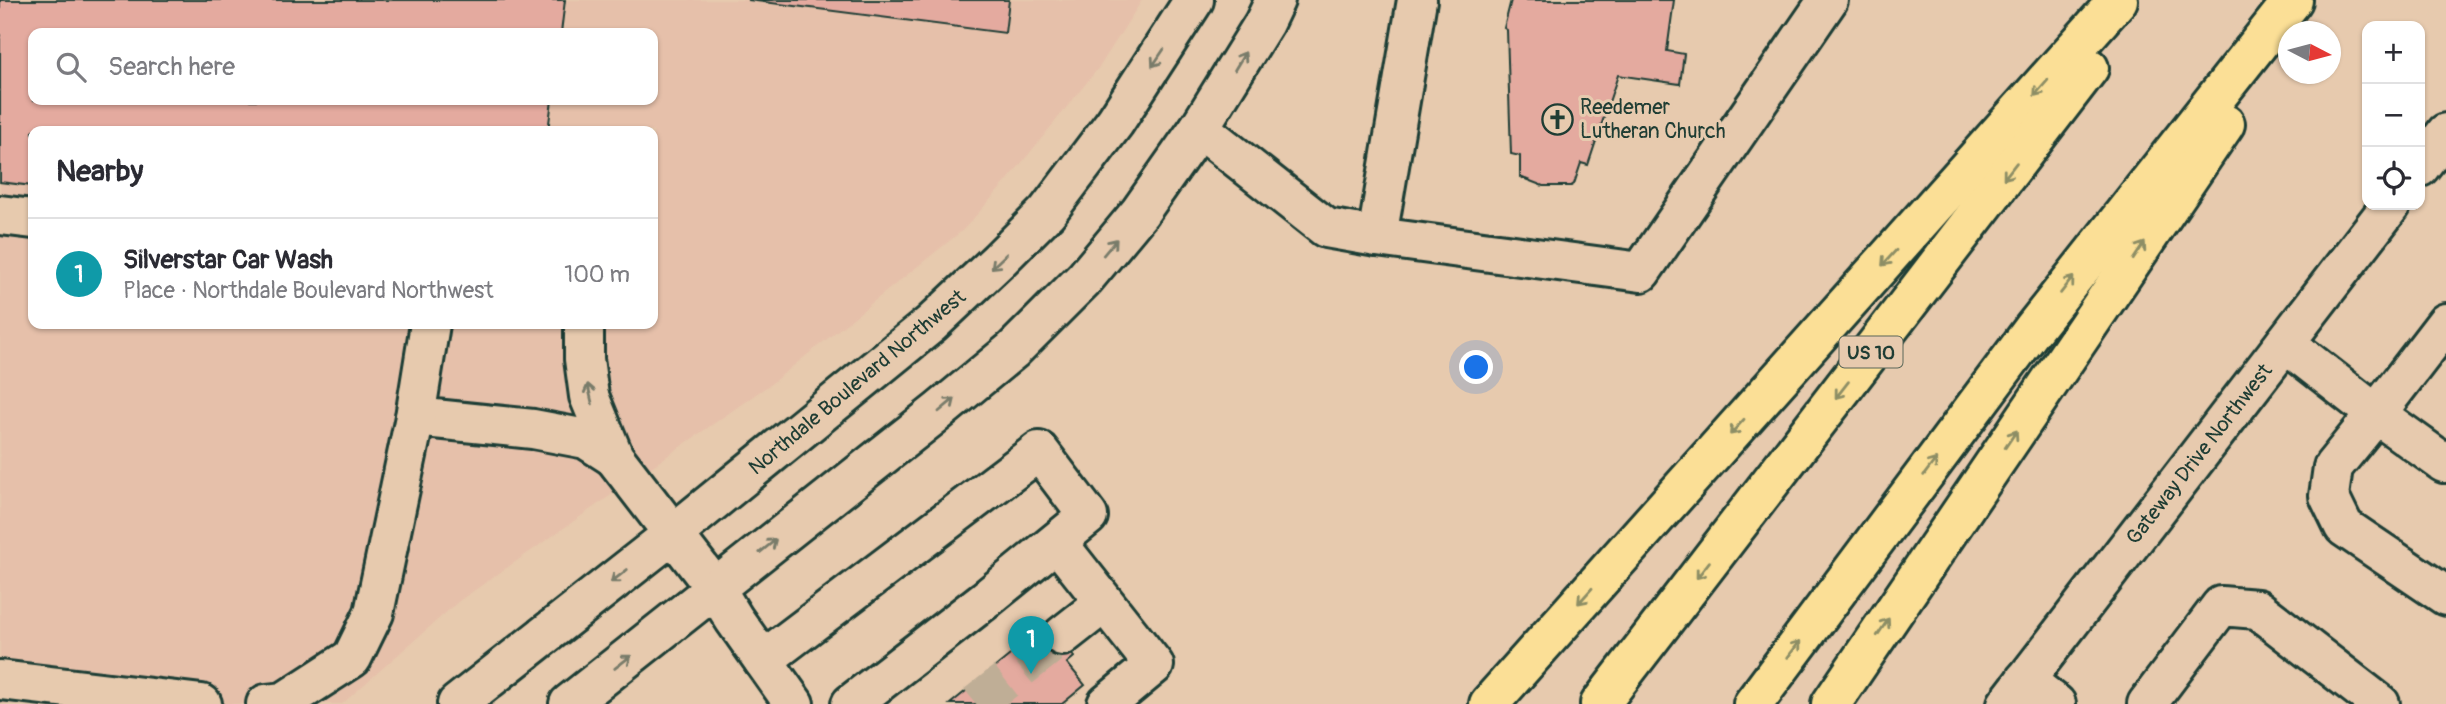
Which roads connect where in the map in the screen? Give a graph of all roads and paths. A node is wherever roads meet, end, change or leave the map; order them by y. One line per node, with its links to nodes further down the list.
1 (1194, 0): 24 (street, Northdale Boulevard Northwest, one-way to 24)
2 (1275, 0): 9 (street, one-way to 2)
3 (1417, 0): 15 (street)
4 (1828, 0): 15 (street)
5 (2118, 0): 39 (highway, one-way to 39)
6 (2142, 0): 40 (highway, US 10, one-way to 40)
7 (2293, 0): 41 (highway, one-way to 7)
8 (2309, 0): 42 (highway, one-way to 8)
9 (1199, 128): 15 (street); 26 (street, one-way to 9)
10 (2446, 133): 11 (street)
11 (2425, 160)
12 (2387, 210): 19 (street, Gateway Drive Northwest)
13 (0, 215): 14 (street)
14 (28, 218)
15 (1377, 237)
16 (2446, 323): 20 (street)
17 (429, 329): 21 (street)
18 (583, 329): 22 (street, one-way to 18)
19 (2285, 342): 20 (street); 32 (street, Gateway Drive Northwest)
20 (2375, 414): 23 (street); 27 (street)
21 (415, 417): 22 (street); 35 (street)
22 (614, 457): 24 (street)
23 (2444, 463)
24 (673, 534): 26 (street); 36 (street, Northdale Boulevard Northwest, one-way to 36)
25 (1057, 541): 28 (street); 31 (street); 38 (street)
26 (715, 589): 31 (street); 37 (street, one-way to 26)
27 (2446, 596)
28 (1104, 603): 29 (street); 33 (street)
29 (1062, 636)
30 (0, 680): 34 (street)
31 (776, 689)
32 (2016, 692): 43 (street)
33 (1101, 703)
34 (202, 704)
35 (266, 704)
36 (457, 704)
37 (569, 704)
38 (851, 704)
39 (1489, 704)
40 (1600, 704)
41 (1754, 704)
42 (1831, 704)
43 (2056, 704)
44 (2147, 704): 45 (street)
45 (2380, 704)

